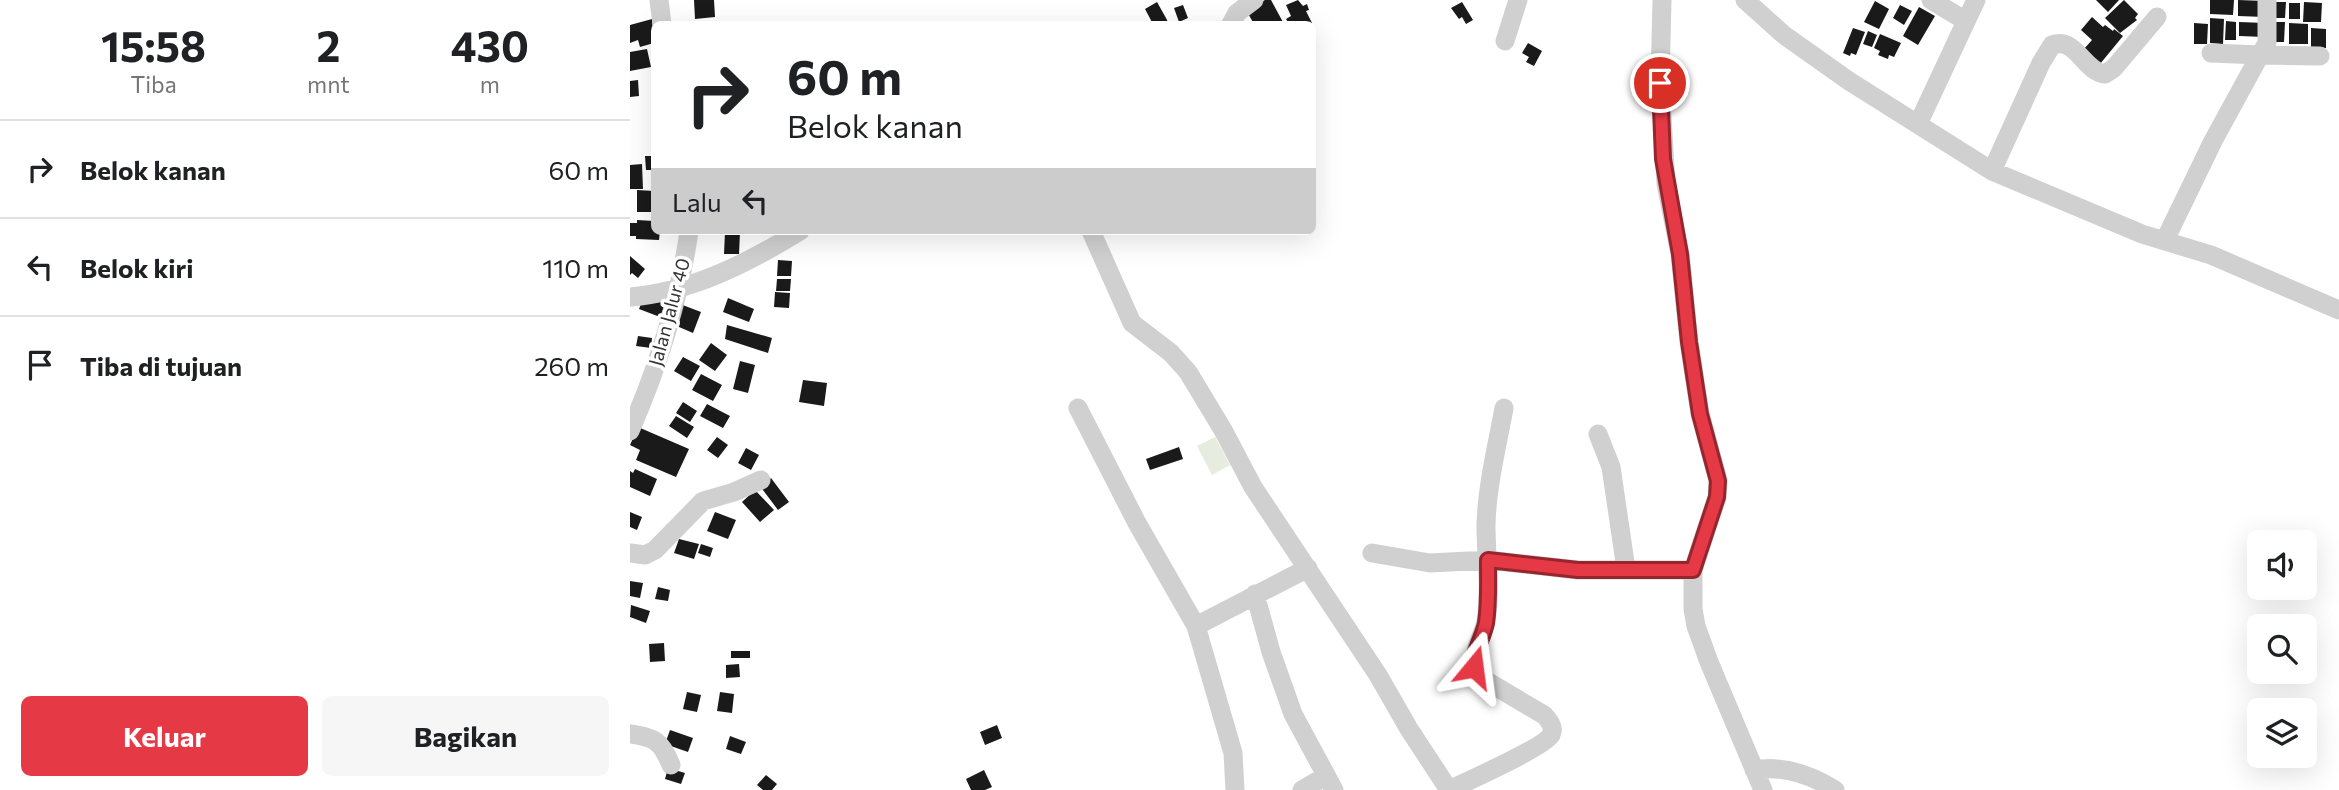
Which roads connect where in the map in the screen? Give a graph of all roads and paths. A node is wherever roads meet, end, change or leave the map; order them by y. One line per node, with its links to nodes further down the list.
1 (659, 0): 10 (street)
2 (1254, 0): 11 (street)
3 (1518, 0): 13 (street)
4 (1662, 0): 36 (street)
5 (1745, 0): 17 (street)
6 (1931, 0): 12 (street)
7 (1976, 0): 12 (street)
8 (2267, 0): 15 (street)
9 (2157, 17): 18 (street)
10 (662, 21)
11 (1233, 21)
12 (1966, 21): 17 (street)
13 (1505, 41)
14 (2211, 53): 15 (street)
15 (2260, 55): 16 (street); 22 (street)
16 (2320, 56)
17 (1918, 124): 18 (street)
18 (1992, 171): 22 (street)
19 (688, 235): 23 (street, Jalan Jalur 40)
20 (794, 235): 23 (street)
21 (1093, 235): 34 (street)
22 (2165, 240): 25 (street)
23 (677, 291): 24 (street); 28 (street, Jalan Jalur 40)
24 (630, 297)
25 (2339, 310)
26 (1078, 408): 38 (street)
27 (1504, 408): 33 (street)
28 (630, 431)
29 (1598, 434): 35 (street)
30 (761, 480): 31 (street)
31 (630, 553)
32 (1372, 553): 33 (street)
33 (1488, 560): 35 (street); 45 (street)
34 (1308, 568): 37 (street); 45 (street)
35 (1626, 569): 36 (street)
36 (1693, 570): 41 (street)
37 (1255, 594): 38 (street); 42 (street)
38 (1196, 626): 43 (street)
39 (630, 734): 40 (street)
40 (671, 765)
41 (1754, 770): 46 (street); 47 (street)
42 (1330, 783): 44 (street)
43 (1235, 790)
44 (1301, 790)
45 (1449, 790)
46 (1763, 790)
47 (1835, 790)

